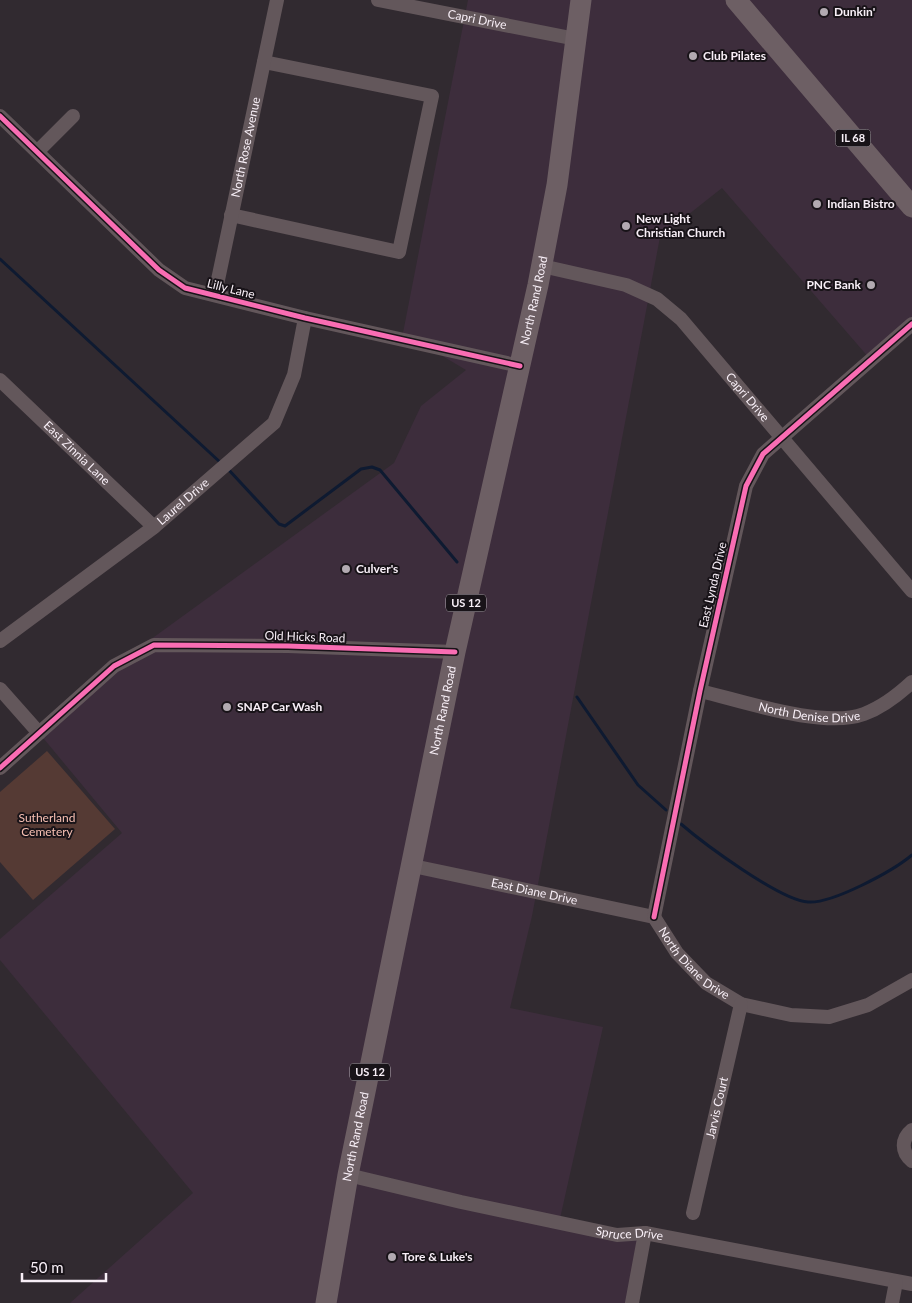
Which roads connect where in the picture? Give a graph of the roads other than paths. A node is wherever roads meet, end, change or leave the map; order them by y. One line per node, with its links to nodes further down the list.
1 (277, 0): 6 (street, North Rose Avenue)
2 (378, 0): 5 (street, Capri Drive)
3 (581, 0): 5 (main road, North Rand Road / US 12)
4 (736, 0): 10 (main road, IL 68)
5 (576, 39): 12 (main road, North Rand Road / US 12)
6 (264, 62): 11 (street, North Rose Avenue); 11 (street)
7 (0, 116): 9 (street, Lilly Lane)
8 (74, 116): 9 (street)
9 (38, 151): 13 (street, Lilly Lane)
10 (912, 207)
11 (230, 215): 13 (street, North Rose Avenue)
12 (542, 266): 16 (main road, North Rand Road / US 12); 18 (street, Capri Drive)
13 (215, 294): 14 (street, Lilly Lane)
14 (305, 318): 16 (street, Lilly Lane); 19 (street, Laurel Drive)
15 (912, 324): 18 (street, East Lynda Drive)
16 (520, 366): 22 (main road, North Rand Road / US 12)
17 (0, 380): 19 (street, East Zinnia Lane)
18 (780, 438): 20 (street, Capri Drive); 25 (street, East Lynda Drive)
19 (154, 527): 21 (street, Laurel Drive)
20 (912, 591)
21 (0, 641)
22 (455, 652): 26 (street, Old Hicks Road); 28 (main road, North Rand Road / US 12)
23 (912, 682): 25 (street, North Denise Drive)
24 (0, 689): 26 (street)
25 (700, 691): 29 (street, East Lynda Drive)
26 (39, 734): 27 (street)
27 (0, 768)
28 (413, 866): 29 (street, East Diane Drive); 34 (main road, North Rand Road / US 12)
29 (654, 917): 31 (street, North Diane Drive)
30 (912, 980): 31 (street)
31 (741, 1004): 35 (street, Jarvis Court)
32 (912, 1130): 33 (street)
33 (912, 1161)
34 (348, 1175): 36 (street, Spruce Drive); 39 (main road, North Rand Road / US 12)
35 (693, 1213)
36 (645, 1233): 37 (street, Spruce Drive); 40 (street)
37 (896, 1282): 38 (street, Spruce Drive); 41 (street)
38 (912, 1284)
39 (326, 1303)
40 (632, 1303)
41 (892, 1303)

